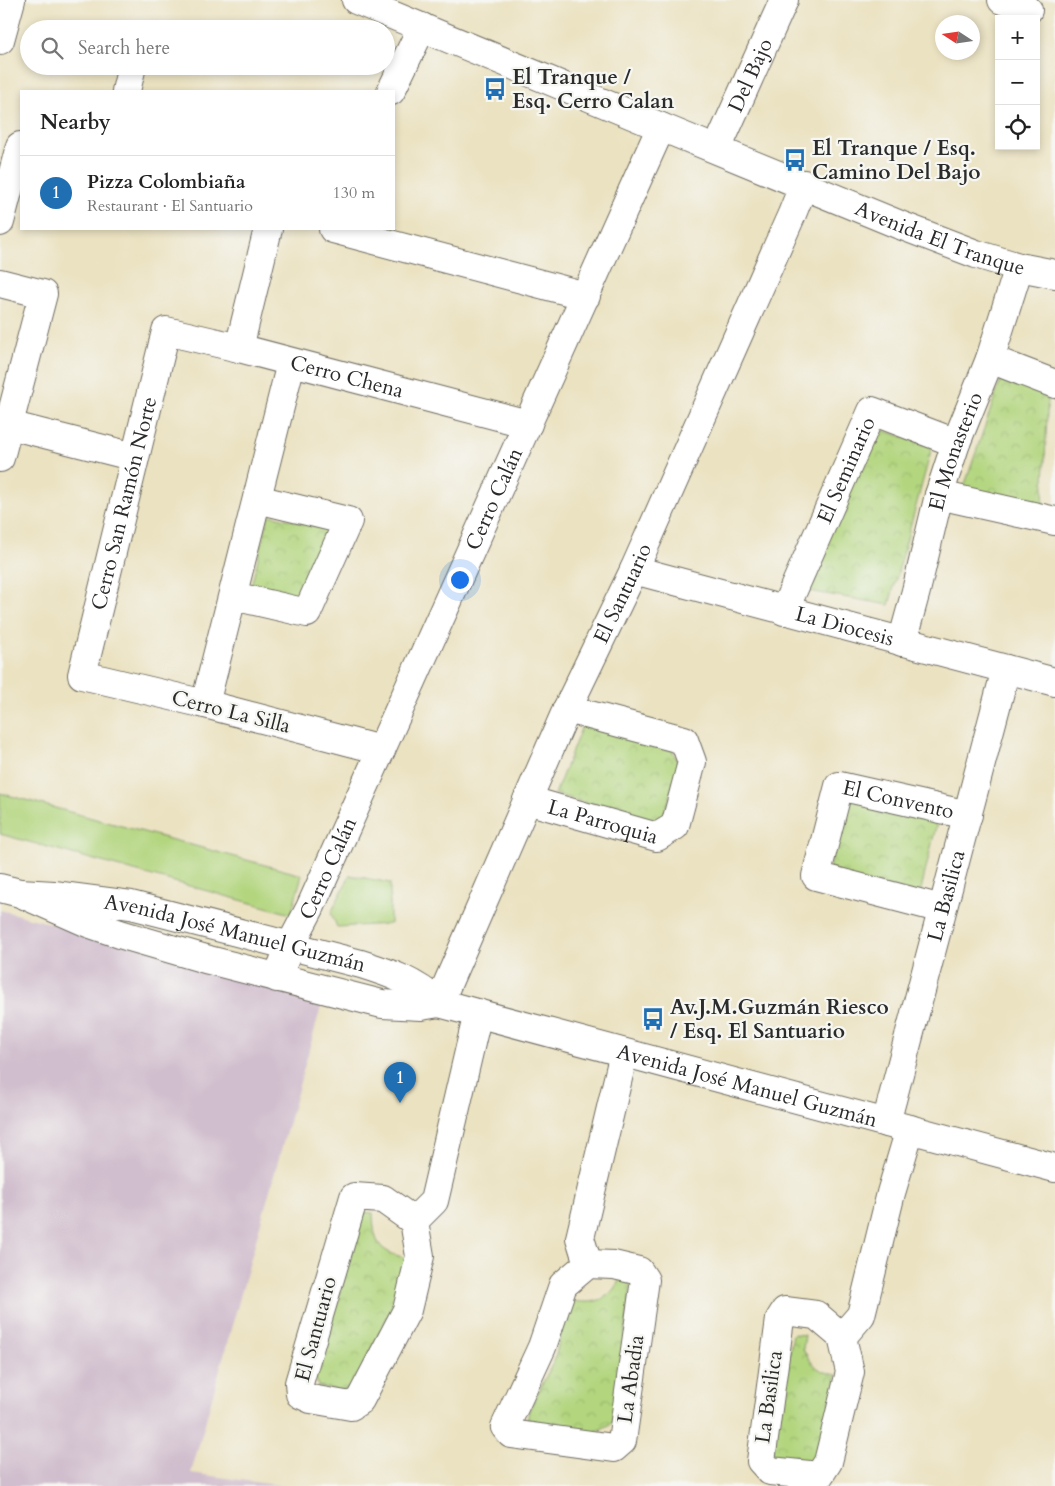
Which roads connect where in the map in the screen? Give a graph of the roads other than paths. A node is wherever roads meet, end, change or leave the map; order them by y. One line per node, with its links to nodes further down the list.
1 (11, 0): 7 (street)
2 (356, 0): 6 (street, Avenida El Tranque)
3 (784, 0): 13 (street, Del Bajo)
4 (1002, 0): 5 (street)
5 (1028, 10)
6 (422, 28): 10 (street); 11 (street, Avenida El Tranque)
7 (0, 40)
8 (130, 75): 9 (street)
9 (126, 90)
10 (392, 90)
11 (661, 128): 13 (street, Avenida El Tranque); 21 (street, Cerro Calán)
12 (14, 144): 15 (street)
13 (717, 149): 14 (street, Avenida El Tranque)
14 (804, 184): 18 (street, Avenida El Tranque); 35 (street, El Santuario)
15 (0, 222)
16 (268, 230): 23 (street)
17 (345, 230): 21 (street)
18 (1019, 267): 19 (street, Avenida El Tranque); 24 (street, El Monasterio)
19 (1055, 274)
20 (0, 283): 28 (street)
21 (586, 296): 27 (street, Cerro Calán)
22 (166, 331): 23 (street, Cerro Chena); 30 (street, Cerro San Ramón Norte)
23 (239, 348): 25 (street, Cerro Chena)
24 (990, 359): 26 (street); 29 (street, El Monasterio)
25 (291, 363): 27 (street, Cerro Chena); 33 (street)
26 (1055, 384)
27 (528, 424): 44 (street, Cerro Calán)
28 (9, 425): 30 (street); 31 (street)
29 (956, 443): 32 (street, El Monasterio); 37 (street, El Seminario)
30 (135, 457): 40 (street, Cerro San Ramón Norte)
31 (0, 458)
32 (939, 495): 34 (street); 38 (street, El Monasterio)
33 (257, 499): 36 (street); 36 (street)
34 (1055, 521)
35 (634, 570): 37 (street, La Diocesis); 43 (street, El Santuario)
36 (233, 596): 42 (street)
37 (784, 610): 38 (street, La Diocesis)
38 (902, 642): 39 (street, La Diocesis)
39 (1006, 669): 41 (street, La Diocesis); 46 (street, La Basilica)
40 (82, 676): 42 (street, Cerro La Silla)
41 (1055, 682)
42 (205, 704): 44 (street, Cerro La Silla)
43 (567, 709): 45 (street, El Santuario); 45 (street, La Parroquia)
44 (381, 750): 49 (street, Cerro Calán)
45 (527, 800): 51 (street, El Santuario)
46 (968, 815): 48 (street, La Basilica); 48 (street, El Convento)
47 (10, 891): 49 (street, Avenida José Manuel Guzmán); 50 (street, Avenida José Manuel Guzmán)
48 (942, 909): 54 (street, La Basilica)
49 (290, 946): 50 (street, Cerro Calán); 51 (street, Avenida José Manuel Guzmán)
50 (277, 978): 51 (street, Avenida José Manuel Guzmán)
51 (439, 1003): 52 (street, Avenida José Manuel Guzmán)
52 (478, 1013): 53 (street, Avenida José Manuel Guzmán); 56 (street)
53 (624, 1053): 54 (street, Avenida José Manuel Guzmán); 57 (street)
54 (898, 1126): 55 (street, Avenida José Manuel Guzmán); 58 (street, La Basilica)
55 (1055, 1168)
56 (414, 1220): 56 (street, El Santuario)
57 (588, 1264): 57 (street, La Abadia)
58 (842, 1337): 58 (street, La Basilica)

